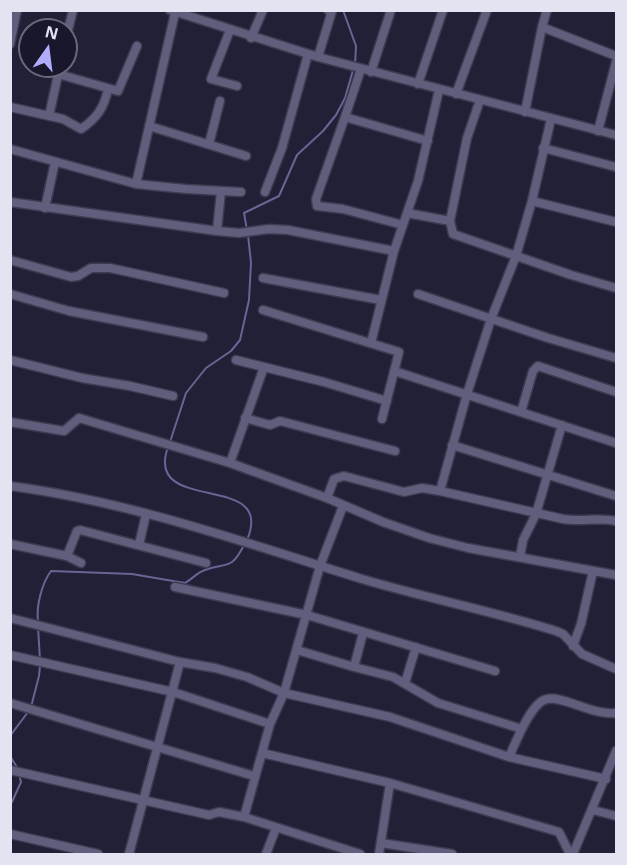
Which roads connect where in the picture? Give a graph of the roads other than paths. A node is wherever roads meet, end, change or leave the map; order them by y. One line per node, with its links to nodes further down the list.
1 (263, 10): 11 (street)
2 (328, 10): 16 (street)
3 (391, 10): 19 (street)
4 (443, 10): 22 (street)
5 (487, 10): 26 (street)
6 (548, 10): 9 (street)
7 (172, 12): 10 (street); 34 (street)
8 (15, 15): 12 (street)
9 (542, 27): 15 (street); 30 (street)
10 (230, 30): 11 (street); 23 (street)
11 (251, 38): 14 (street)
12 (10, 44)
13 (137, 46): 24 (street)
14 (308, 54): 16 (street); 47 (street)
15 (616, 56)
16 (318, 57): 18 (street)
17 (616, 62): 35 (street)
18 (359, 69): 19 (street); 32 (street)
19 (371, 72): 22 (street)
20 (78, 77): 24 (street)
21 (57, 78): 31 (street)
22 (418, 84): 25 (street)
23 (237, 86)
24 (108, 89): 31 (street)
25 (439, 90): 26 (street); 37 (street)
26 (456, 94): 28 (street)
27 (220, 100): 38 (street)
28 (480, 100): 30 (street); 52 (street)
29 (10, 107): 31 (street)
30 (525, 112): 33 (street)
31 (49, 116)
32 (345, 117): 37 (street); 54 (street)
33 (551, 119): 35 (street); 39 (street)
34 (149, 126): 38 (street); 44 (street)
35 (598, 131): 36 (street)
36 (616, 135)
37 (428, 141): 51 (street)
38 (209, 144): 41 (street)
39 (543, 148): 43 (street); 48 (street)
40 (10, 149): 42 (street)
41 (246, 156)
42 (55, 162): 44 (street); 50 (street)
43 (616, 167)
44 (136, 184): 45 (street)
45 (221, 191): 46 (street); 55 (street)
46 (241, 192)
47 (265, 192)
48 (532, 201): 53 (street); 57 (street)
49 (10, 202): 50 (street)
50 (45, 208): 55 (street)
51 (407, 213): 52 (street); 54 (street)
52 (450, 221): 57 (street)
53 (616, 222)
54 (403, 225): 56 (street)
55 (217, 231): 56 (street)
56 (394, 251): 64 (street)
57 (516, 256): 60 (street); 66 (street)
58 (10, 260): 61 (street)
59 (263, 278): 64 (street)
60 (616, 288)
61 (224, 292)
62 (10, 294): 67 (street)
63 (418, 294): 66 (street)
64 (381, 300): 68 (street)
65 (263, 310): 68 (street)
66 (491, 319): 69 (street); 75 (street)
67 (203, 337)
68 (371, 343): 73 (street)
69 (616, 358)
70 (10, 360): 76 (street)
71 (236, 360): 72 (street)
72 (264, 367): 77 (street); 79 (street)
73 (394, 371): 75 (street); 77 (street)
74 (616, 392): 78 (street)
75 (467, 394): 78 (street); 84 (street)
76 (172, 396)
77 (387, 401): 80 (street)
78 (521, 412): 82 (street)
79 (245, 418): 85 (street); 86 (street)
80 (382, 419)
81 (10, 422): 86 (street)
82 (562, 425): 83 (street); 87 (street)
83 (616, 442)
84 (452, 445): 87 (street); 89 (street)
85 (395, 451)
86 (230, 464): 91 (street)
87 (547, 474): 90 (street); 94 (street)
88 (10, 486): 93 (street)
89 (440, 491): 91 (street); 94 (street)
90 (616, 496)
91 (327, 498): 92 (street)
92 (343, 506): 99 (street); 102 (street)
93 (146, 514): 97 (street); 102 (street)
94 (536, 514): 95 (street); 99 (street)
95 (616, 521)
96 (10, 544): 98 (street)
97 (139, 545): 98 (street); 101 (street)
98 (67, 556): 100 (street)
99 (520, 557): 103 (street)
100 (81, 562)
101 (206, 563)
102 (320, 566): 106 (street); 109 (street)
103 (593, 571): 104 (street); 109 (street)
104 (616, 575)
105 (175, 587): 106 (street)
106 (306, 615): 108 (street); 111 (street)
107 (10, 618): 113 (street)
108 (363, 633): 110 (street); 114 (street)
109 (573, 646): 115 (street)
110 (416, 647): 116 (street); 117 (street)
111 (297, 650): 114 (street); 119 (street)
112 (10, 655): 118 (street)
113 (180, 662): 118 (street); 119 (street)
114 (354, 667): 117 (street)
115 (616, 669)
116 (495, 671)
117 (405, 683): 123 (street)
118 (173, 692): 122 (street); 124 (street)
119 (284, 693): 122 (street); 127 (street)
120 (15, 704): 124 (street)
121 (616, 713): 123 (street)
122 (270, 724): 126 (street)
123 (522, 729): 127 (street)
124 (156, 748): 130 (street); 133 (street)
125 (616, 752): 128 (street)
126 (262, 753): 130 (street); 132 (street)
127 (510, 757): 131 (street)
128 (614, 766): 131 (street)
129 (15, 771): 133 (street)
130 (255, 776): 136 (street)
131 (606, 778): 134 (street)
132 (390, 783): 139 (street); 146 (street)
133 (143, 800): 136 (street); 141 (street)
134 (593, 810): 135 (street); 146 (street)
135 (616, 816)
136 (243, 817): 137 (street)
137 (276, 828): 142 (street); 143 (street)
138 (10, 834): 140 (street)
139 (381, 843): 144 (street); 145 (street)
140 (98, 855)
141 (129, 855)
142 (266, 855)
143 (360, 855)
144 (378, 855)
145 (452, 855)
146 (571, 855)

